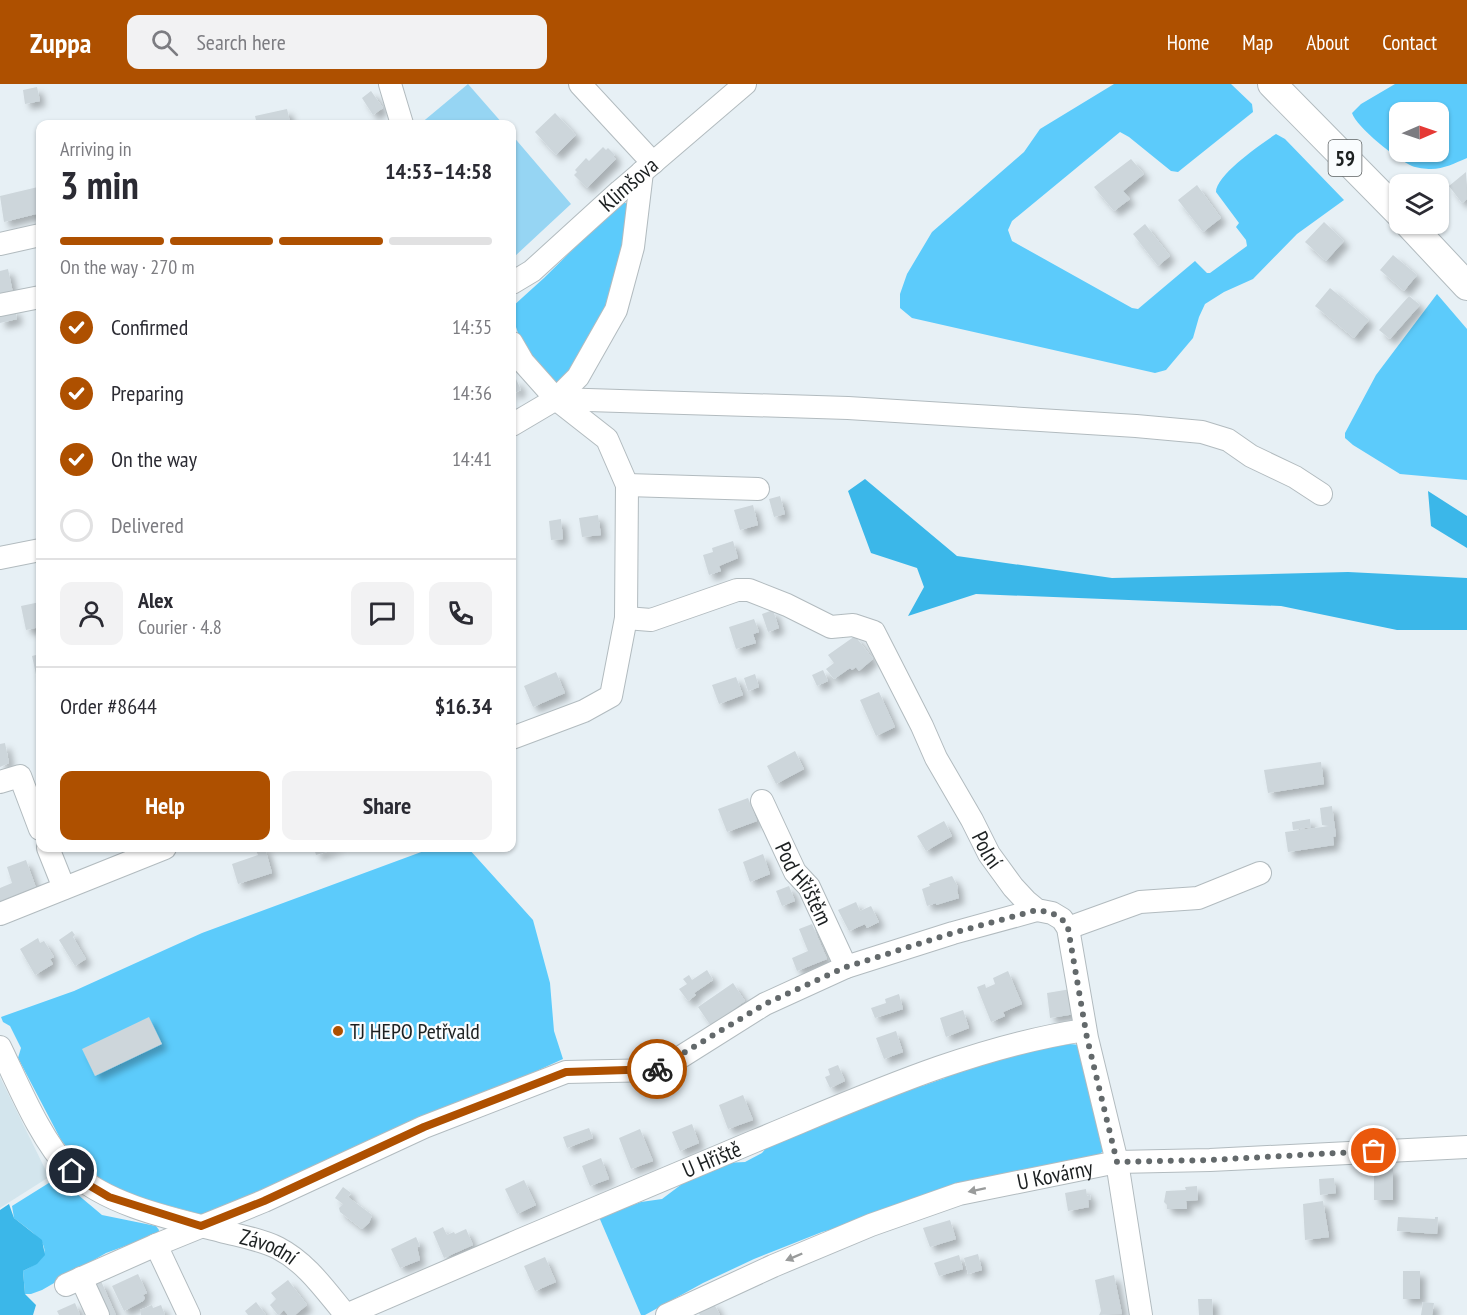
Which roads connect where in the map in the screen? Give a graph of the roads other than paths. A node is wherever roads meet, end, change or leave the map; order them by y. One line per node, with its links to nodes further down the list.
1 (390, 84): 5 (street)
2 (580, 84): 6 (street)
3 (745, 84): 6 (street, Klimšova)
4 (1272, 84): 7 (main road, 59)
5 (401, 120)
6 (648, 167): 11 (street, Klimšova); 16 (street)
7 (1389, 203)
8 (1418, 234): 12 (main road)
9 (36, 235): 10 (street)
10 (0, 244)
11 (516, 281)
12 (1467, 286)
13 (36, 298): 14 (street)
14 (0, 305)
15 (516, 350): 16 (street)
16 (556, 399): 17 (street); 18 (street); 20 (street)
17 (516, 423)
18 (627, 485): 19 (street); 23 (street)
19 (758, 489)
20 (1321, 494)
21 (36, 551): 22 (street)
22 (0, 558)
23 (626, 618): 24 (street); 32 (street, Polní)
24 (516, 736)
25 (0, 782): 27 (street)
26 (762, 801): 35 (street, Pod Hřištěm)
27 (36, 818)
28 (50, 852): 31 (street)
29 (155, 852): 31 (street)
30 (1260, 873): 34 (street)
31 (64, 888): 33 (street)
32 (1037, 910): 34 (street, Polní); 35 (street)
33 (0, 914)
34 (1068, 928): 36 (street)
35 (846, 967): 40 (street)
36 (1085, 1030): 39 (street); 44 (street, U Hřiště)
37 (0, 1047): 40 (street, Závodní)
38 (1467, 1147): 39 (street, U Kovárny)
39 (1117, 1162): 45 (street, U Kovárny, one-way to 45); 46 (street)
40 (201, 1226): 41 (street); 44 (street, Závodní)
41 (156, 1245): 42 (street); 43 (street)
42 (98, 1315)
43 (189, 1315)
44 (346, 1315)
45 (667, 1315)
46 (1141, 1315)

